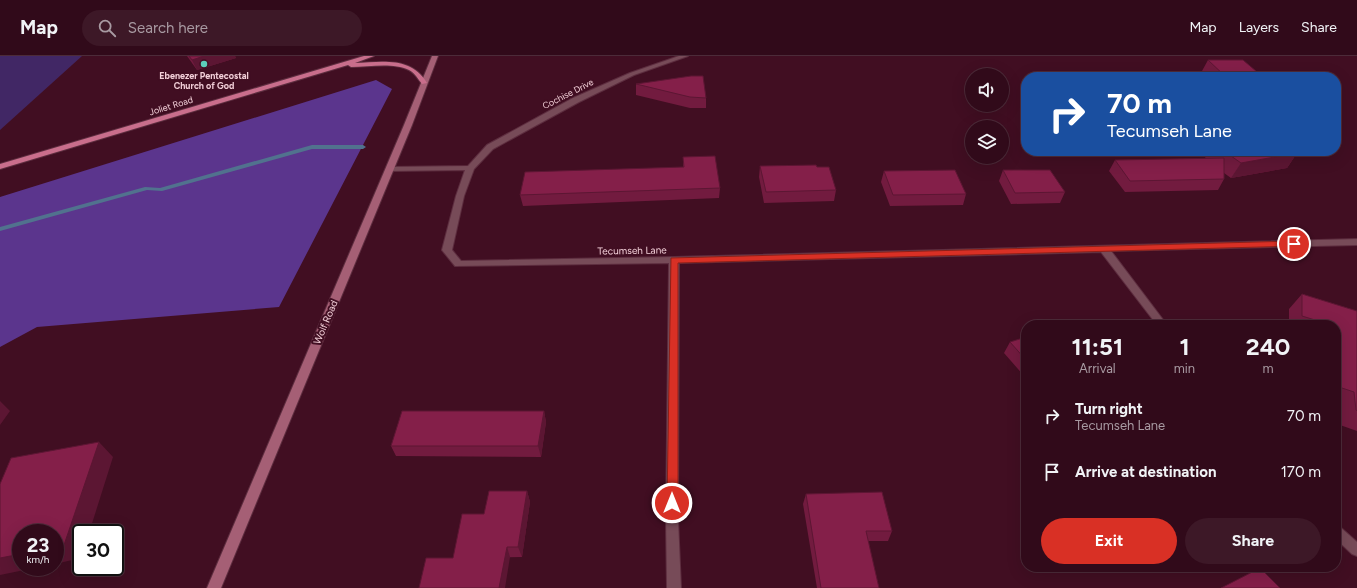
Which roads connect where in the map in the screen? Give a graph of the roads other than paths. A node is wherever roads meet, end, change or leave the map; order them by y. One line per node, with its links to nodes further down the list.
1 (371, 56): 4 (main road, Joliet Road)
2 (435, 56): 5 (street, Wolf Road)
3 (685, 56): 7 (street, Cochise Drive)
4 (339, 66): 5 (main road); 6 (main road, Joliet Road)
5 (424, 83): 8 (street, Wolf Road)
6 (0, 167)
7 (470, 168): 8 (street); 12 (street, Cochise Drive)
8 (390, 169): 16 (street, Wolf Road)
9 (1357, 242): 10 (street, Tecumseh Lane)
10 (1104, 249): 11 (street, Tecumseh Lane); 13 (street)
11 (674, 260): 12 (street, Tecumseh Lane); 17 (street)
12 (458, 264)
13 (1158, 320)
14 (1341, 536): 15 (street)
15 (1357, 550)
16 (214, 588)
17 (674, 588)

